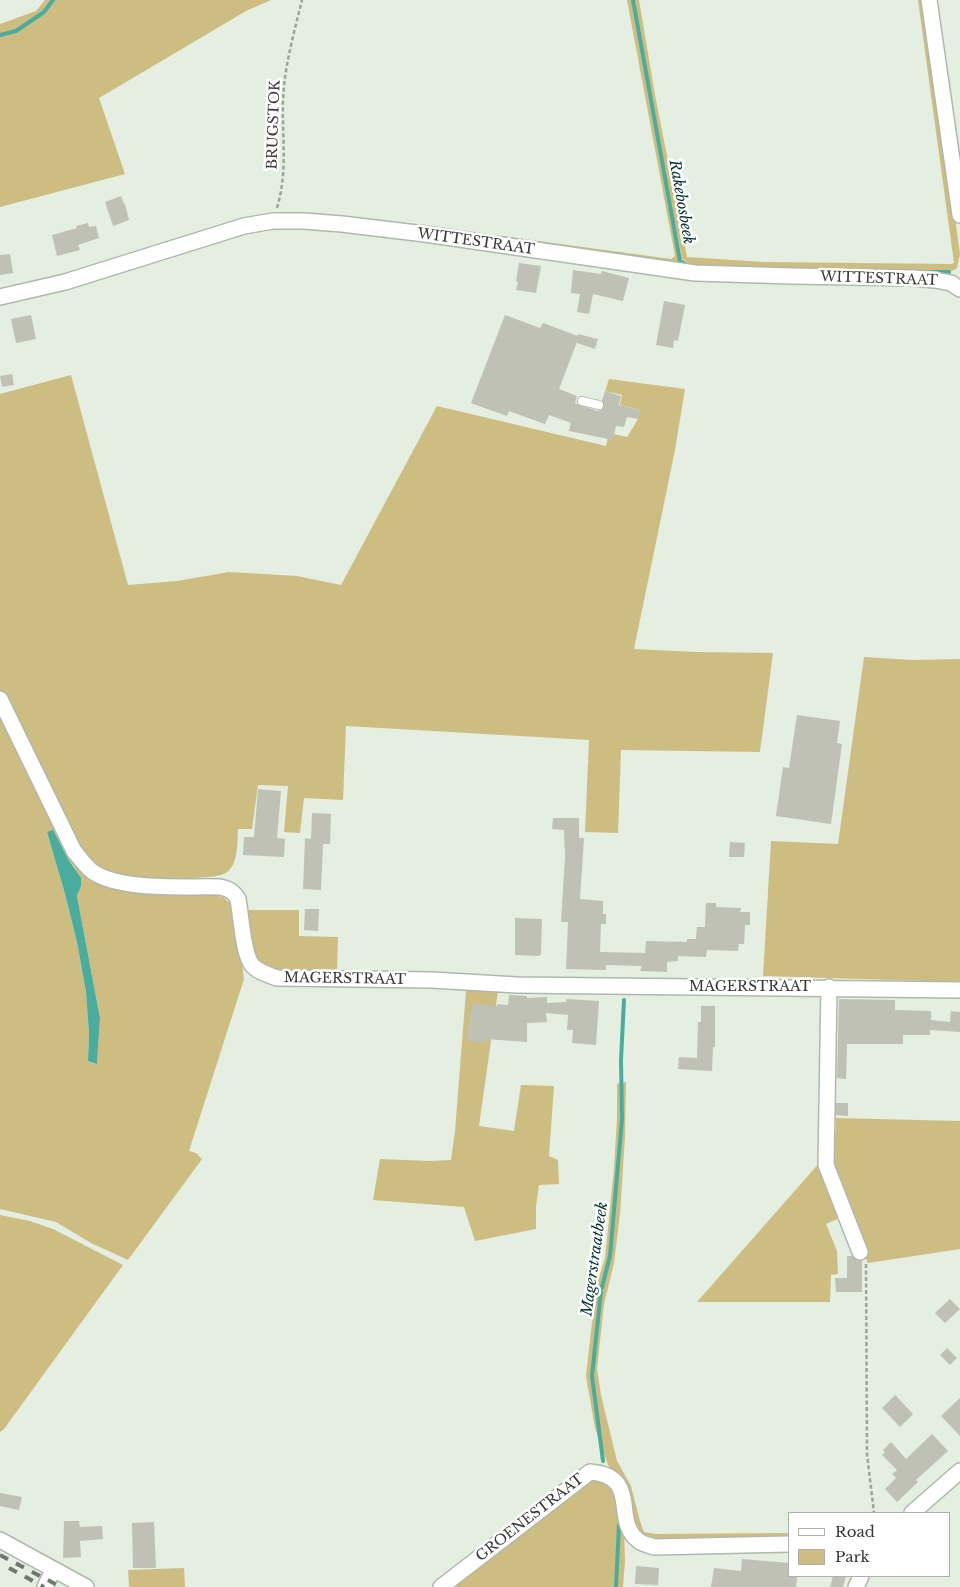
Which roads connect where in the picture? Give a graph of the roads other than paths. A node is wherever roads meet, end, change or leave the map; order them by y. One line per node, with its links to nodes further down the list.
1 (929, 0): 2 (street)
2 (960, 215)
3 (960, 287): 4 (street, WITTESTRAAT)
4 (0, 297)
5 (582, 401): 6 (lane)
6 (599, 405)
7 (0, 699): 8 (street, MAGERSTRAAT)
8 (829, 987): 9 (street, MAGERSTRAAT); 10 (street, MAGERSTRAAT)
9 (960, 990)
10 (860, 1252)
11 (960, 1471): 12 (street)
12 (913, 1512)
13 (0, 1540): 15 (street)
14 (788, 1544): 18 (street, GROENESTRAAT)
15 (53, 1570): 16 (street); 17 (street)
16 (45, 1587)
17 (86, 1587)
18 (441, 1587)

